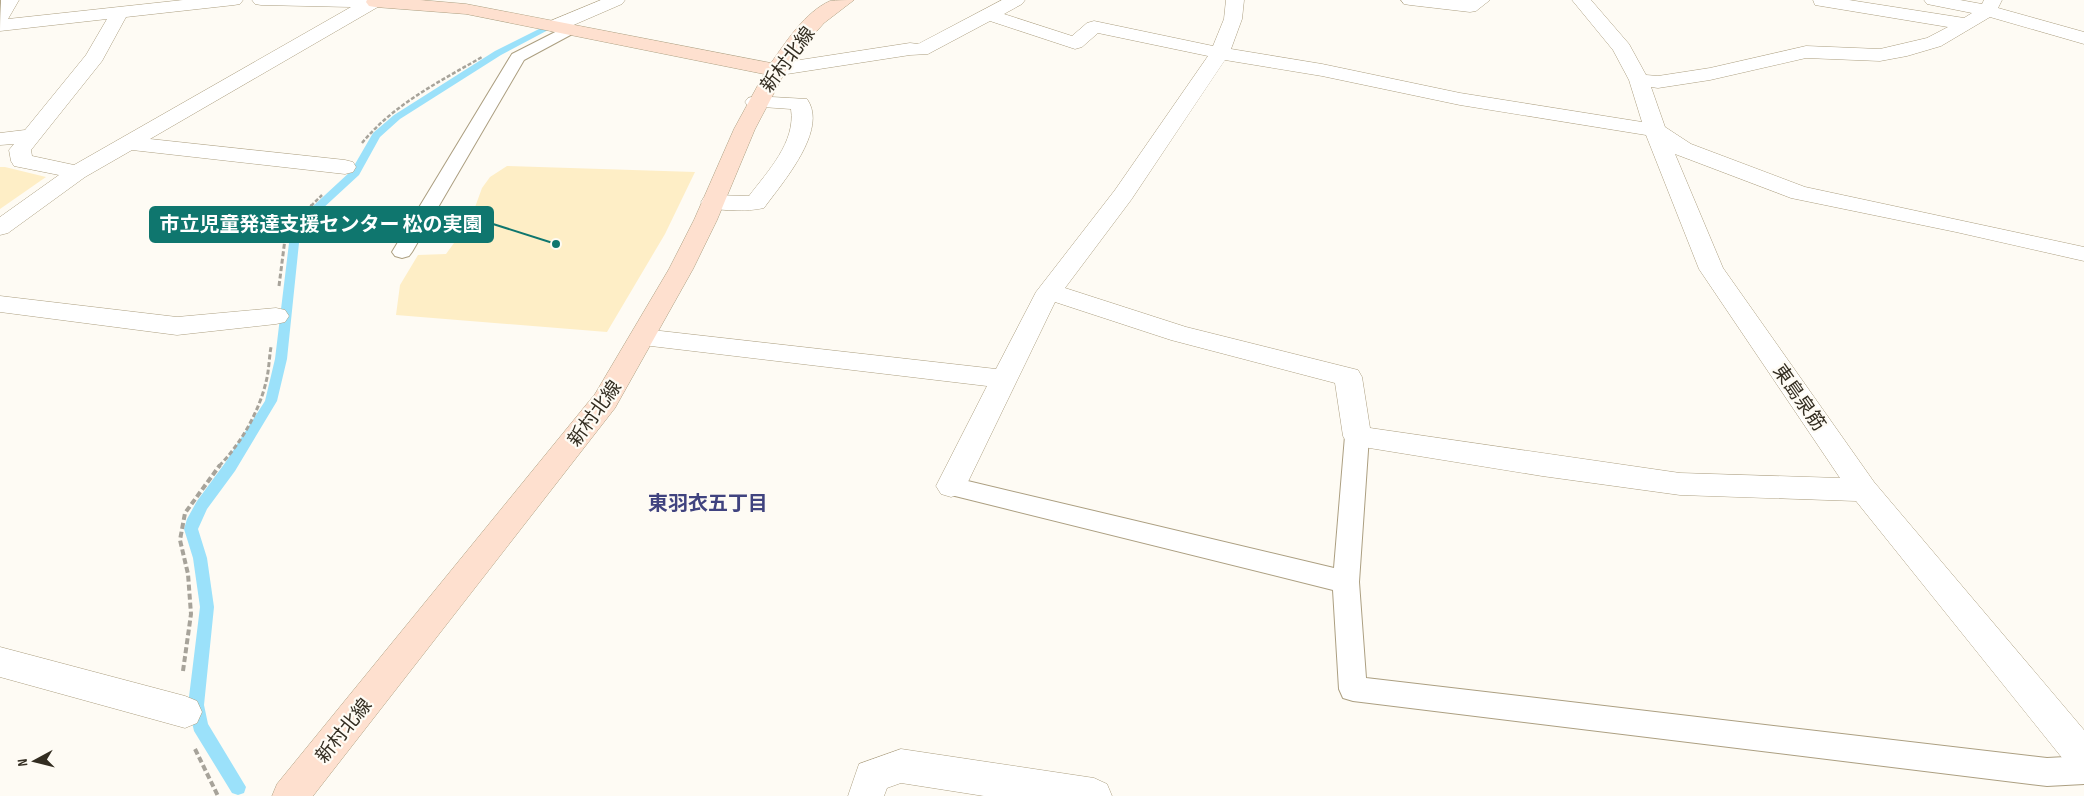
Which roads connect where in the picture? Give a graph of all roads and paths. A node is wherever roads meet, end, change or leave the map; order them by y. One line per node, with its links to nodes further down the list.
1 (10, 0): 17 (street)
2 (234, 0): 15 (street)
3 (261, 0): 12 (street)
4 (616, 0): 20 (street)
5 (845, 0): 24 (street, 新村北線)
6 (1016, 0): 16 (street)
7 (1235, 0): 22 (street)
8 (1410, 0): 9 (street)
9 (1481, 0)
10 (1580, 0): 25 (street, 東島泉筋)
11 (1933, 0): 14 (street)
12 (376, 1): 20 (street); 30 (street)
13 (1821, 1): 18 (street)
14 (1991, 6): 18 (street); 21 (street)
15 (120, 12): 19 (street); 28 (street)
16 (989, 15): 22 (street); 24 (street)
17 (0, 17)
18 (1967, 24): 25 (street)
19 (0, 25)
20 (563, 27): 24 (street); 35 (lane)
21 (2084, 38)
22 (1220, 53): 27 (street); 37 (street)
23 (486, 54): 31 (path)
24 (774, 70): 26 (street, 新村北線)
25 (1638, 80): 27 (street, 東島泉筋)
26 (755, 102): 33 (street, 新村北線); 33 (street)
27 (1655, 130): 36 (street); 44 (street, 東島泉筋)
28 (33, 135): 29 (street); 32 (street)
29 (0, 139)
30 (132, 143): 31 (street); 32 (street)
31 (345, 167): 39 (path)
32 (77, 172): 34 (street)
33 (712, 202): 40 (street, 新村北線)
34 (0, 228)
35 (402, 252)
36 (2084, 254)
37 (1050, 292): 41 (street); 42 (street)
38 (0, 304): 39 (street)
39 (276, 316): 47 (path)
40 (643, 338): 41 (street); 51 (street, 新村北線)
41 (1004, 379): 43 (street)
42 (1357, 436): 44 (street); 45 (lane)
43 (951, 486): 45 (lane)
44 (1864, 490): 48 (street, 東島泉筋)
45 (1346, 582): 49 (lane)
46 (0, 662): 47 (street)
47 (185, 712): 50 (path)
48 (2084, 756)
49 (2084, 770)
50 (218, 796)
51 (290, 796)
52 (866, 796): 53 (street)
53 (1094, 796)

